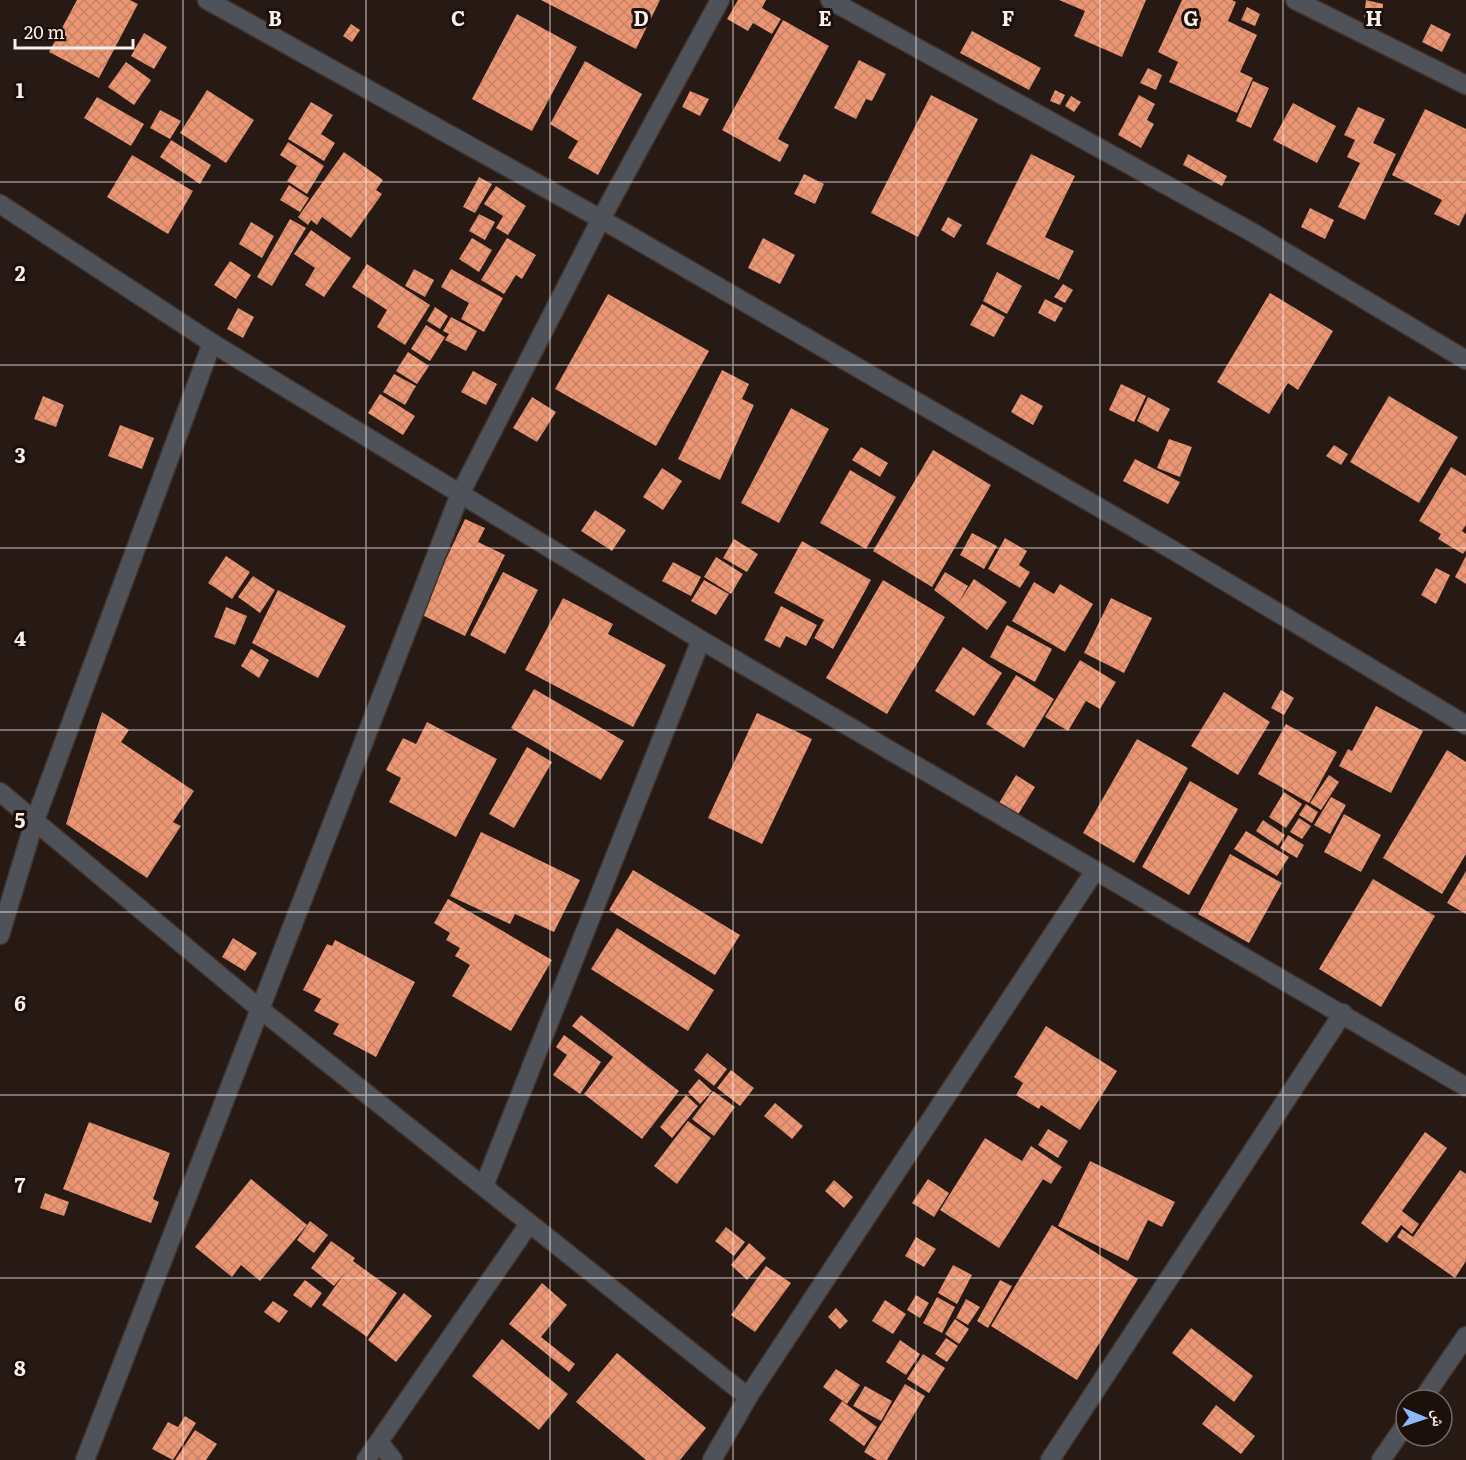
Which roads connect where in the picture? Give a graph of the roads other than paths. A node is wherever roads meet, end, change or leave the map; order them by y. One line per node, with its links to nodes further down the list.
1 (207, 0): 7 (street)
2 (720, 0): 7 (street)
3 (830, 0): 9 (street)
4 (1295, 0): 5 (street)
5 (1466, 85)
6 (0, 204): 8 (street)
7 (601, 219): 10 (street); 12 (street)
8 (212, 343): 10 (street); 14 (street)
9 (1466, 360)
10 (460, 494): 11 (street); 17 (street)
11 (701, 640): 15 (street); 20 (street)
12 (1466, 725)
13 (0, 792): 14 (street)
14 (34, 823): 16 (street); 17 (street)
15 (1095, 872): 18 (street); 24 (street)
16 (0, 935)
17 (260, 1009): 20 (street); 27 (street)
18 (1343, 1013): 19 (street); 31 (street)
19 (1466, 1087)
20 (483, 1186): 21 (street)
21 (530, 1224): 24 (street); 26 (street)
22 (1466, 1336): 23 (street)
23 (1430, 1388)
24 (748, 1398): 30 (street)
25 (1394, 1441): 32 (street)
26 (379, 1442): 28 (street); 29 (street)
27 (85, 1460)
28 (366, 1460)
29 (393, 1460)
30 (712, 1460)
31 (1050, 1460)
32 (1381, 1460)

